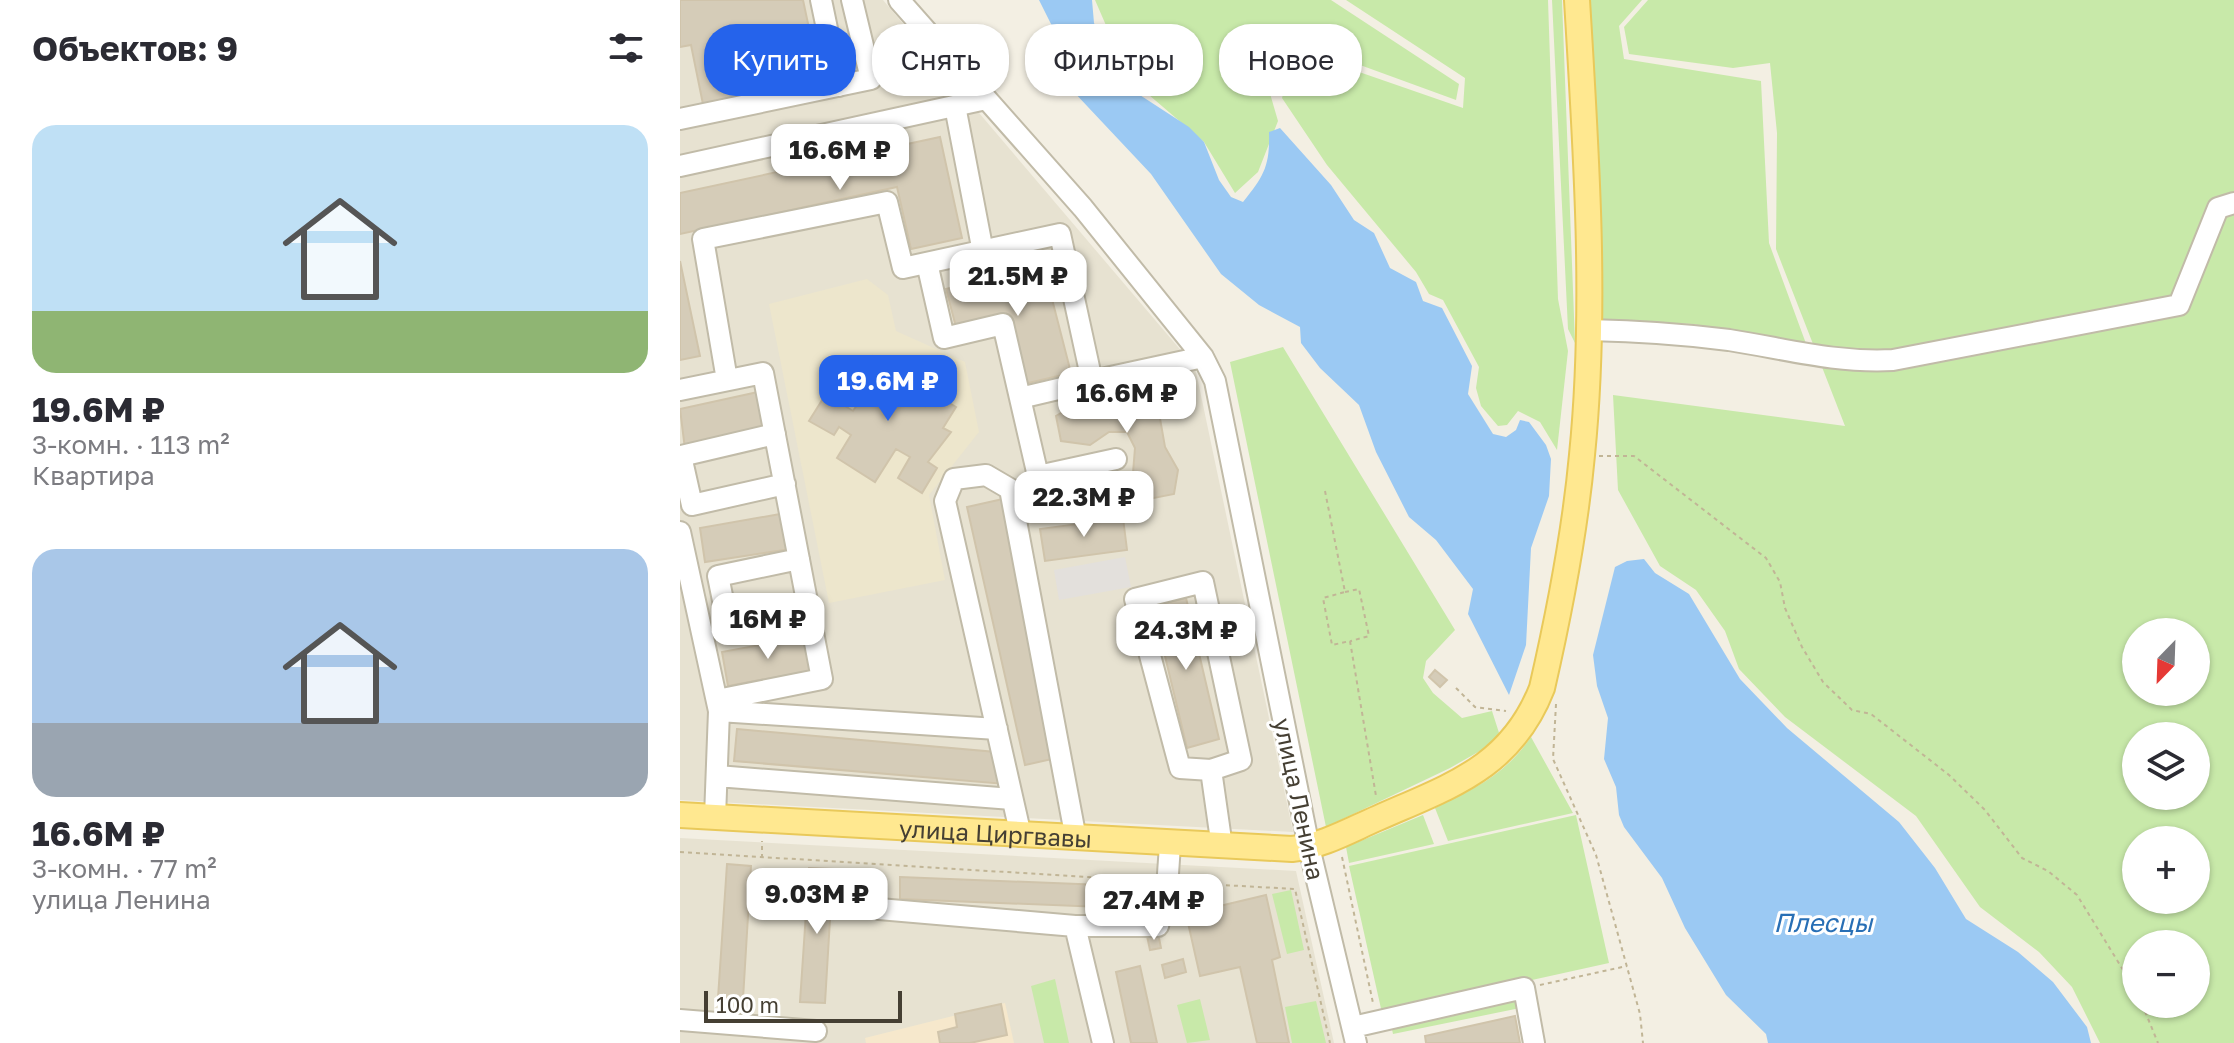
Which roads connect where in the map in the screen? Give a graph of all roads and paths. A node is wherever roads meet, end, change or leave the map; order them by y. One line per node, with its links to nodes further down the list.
1 (852, 0): 6 (street)
2 (899, 0): 8 (street, улица Ленина)
3 (1577, 0): 15 (main road)
4 (823, 1): 5 (street)
5 (827, 24)
6 (856, 82)
7 (791, 96): 10 (street)
8 (986, 99): 9 (street); 16 (street, улица Ленина)
9 (955, 106): 11 (street); 13 (street)
10 (680, 119)
11 (680, 166)
12 (2234, 203): 15 (street)
13 (983, 252): 14 (street); 18 (street)
14 (927, 263): 17 (street); 20 (street)
15 (1589, 330): 24 (main road)
16 (1203, 357): 18 (street); 48 (street, улица Ленина)
17 (727, 380): 19 (street); 21 (street)
18 (1092, 381): 20 (street)
19 (680, 390)
20 (1020, 398): 23 (street)
21 (775, 434): 22 (street); 25 (street)
22 (680, 456): 25 (street)
23 (1116, 459)
24 (1596, 459): 35 (main road); 54 (path)
25 (785, 484): 28 (street)
26 (1325, 491): 29 (path)
27 (680, 532): 34 (street)
28 (799, 559): 30 (street); 30 (street)
29 (1345, 592): 31 (path); 31 (path)
30 (807, 602): 34 (street)
31 (1350, 641): 42 (path)
32 (1456, 688): 35 (path)
33 (1557, 697): 53 (path)
34 (718, 706): 36 (street); 38 (street)
35 (1531, 715): 42 (main road)
36 (997, 729): 39 (street); 45 (street)
37 (1211, 770): 37 (street); 47 (street)
38 (717, 776): 39 (street); 41 (street)
39 (1012, 799): 43 (street)
40 (680, 815): 41 (main road, улица Циргвавы)
41 (715, 817): 43 (main road, улица Циргвавы)
42 (1380, 817): 44 (main road)
43 (1021, 836): 45 (main road, улица Циргвавы)
44 (1337, 836): 48 (main road); 58 (path)
45 (1076, 839): 46 (main road, улица Циргвавы)
46 (1170, 845): 47 (main road, улица Циргвавы); 50 (street)
47 (1222, 847): 48 (main road, улица Циргвавы)
48 (1309, 847): 60 (street, улица Ленина)
49 (680, 852): 50 (path)
50 (1168, 881): 52 (street); 62 (path)
51 (879, 909): 52 (street)
52 (1075, 926): 61 (street)
53 (1627, 966): 55 (path); 64 (path)
54 (2122, 968)
55 (1524, 988): 58 (street); 63 (street)
56 (2148, 1018): 65 (path)
57 (680, 1020): 59 (street)
58 (1377, 1021): 60 (street)
59 (816, 1031)
60 (1355, 1035)
61 (1103, 1043)
62 (1330, 1043)
63 (1534, 1043)
64 (1643, 1043)
65 (2158, 1043)

